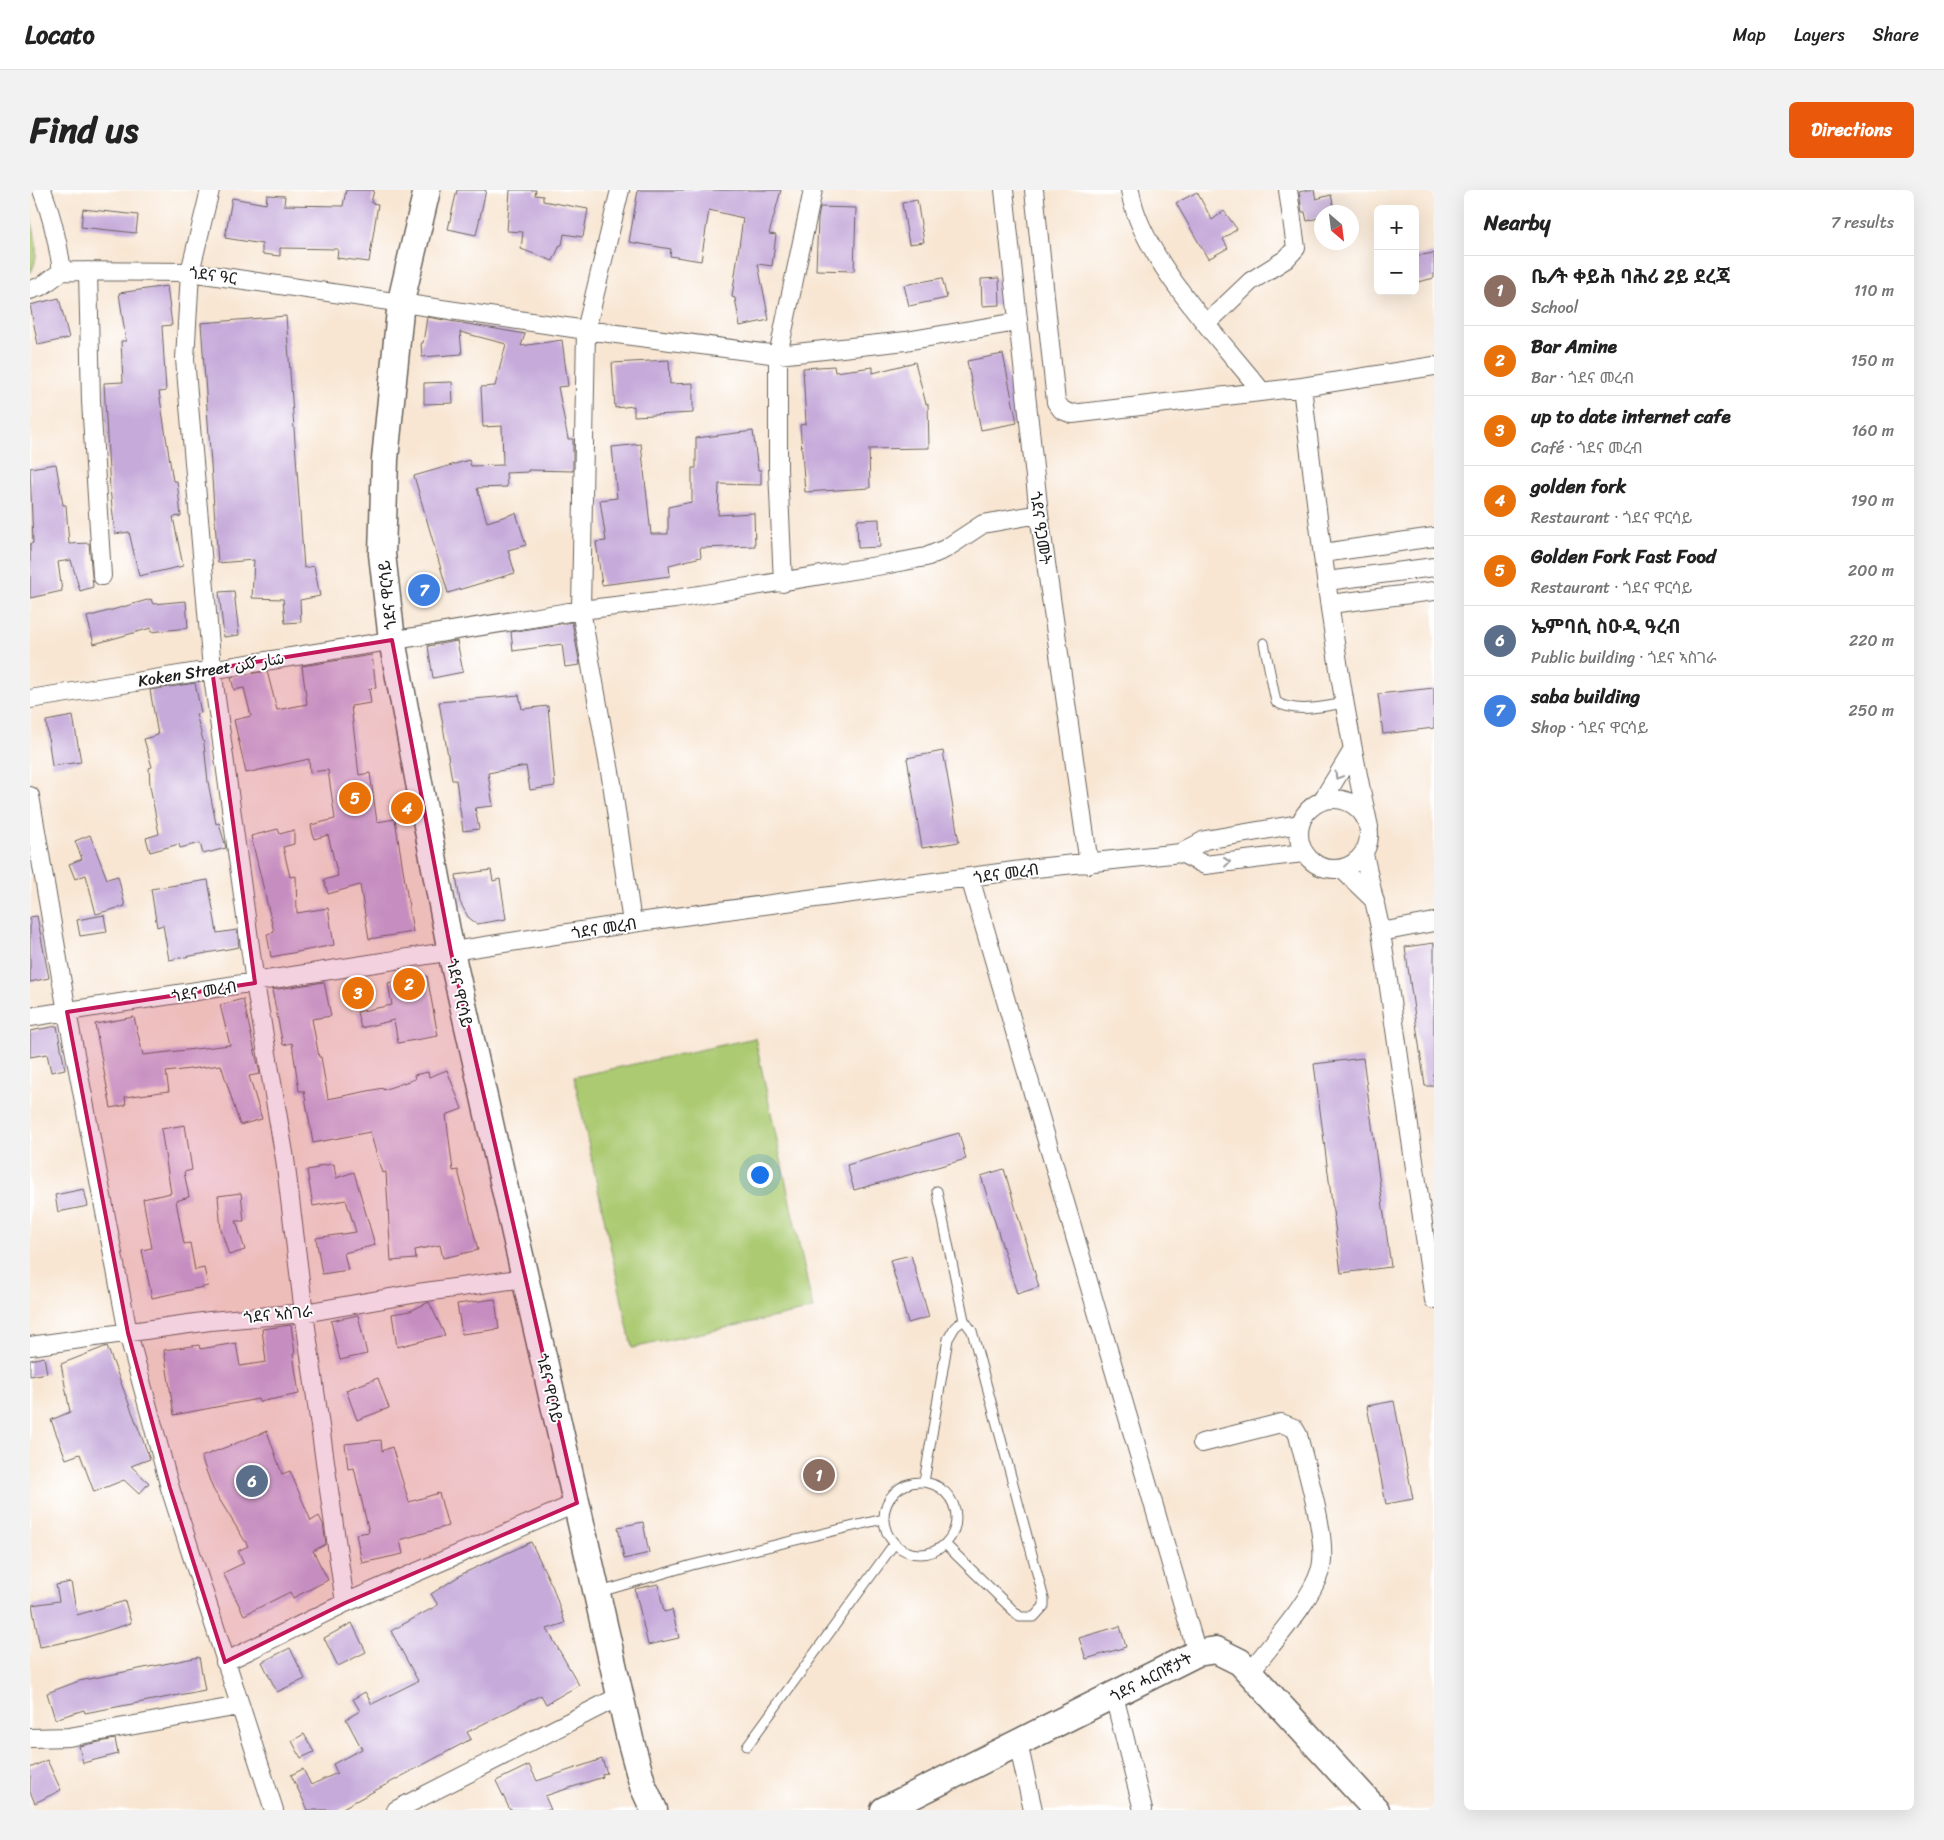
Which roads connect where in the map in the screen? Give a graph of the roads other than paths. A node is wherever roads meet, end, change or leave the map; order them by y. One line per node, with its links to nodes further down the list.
1 (42, 190): 10 (street)
2 (210, 190): 12 (street)
3 (427, 190): 14 (main road, ጎደና ዋርሳይ)
4 (620, 190): 17 (street)
5 (813, 190): 18 (street)
6 (1004, 190): 15 (street, ጎደና ዓጋመት)
7 (1034, 190): 21 (street)
8 (1130, 190): 16 (street)
9 (1288, 190): 16 (street)
10 (62, 271): 11 (street, ጎደና ዓር); 13 (street)
11 (88, 271): 12 (street, ጎደና ዓር); 26 (street)
12 (190, 272): 14 (street, ጎደና ዓር); 34 (street)
13 (30, 290)
14 (401, 301): 17 (street, ጎደና ዓር); 32 (main road, ጎደና ዋርሳይ)
15 (1017, 322): 18 (street, ጎደና ዓር); 22 (street, ጎደና ዓጋመት)
16 (1207, 323): 21 (street)
17 (586, 330): 18 (street, ጎደና ዓር); 31 (street)
18 (778, 355): 28 (street)
19 (1434, 366): 20 (street)
20 (1302, 387): 21 (street); 24 (street)
21 (1262, 392)
22 (1039, 514): 28 (street, Koken Street شار ككن); 47 (street, ጎደና ዓጋመት)
23 (1434, 537): 24 (street)
24 (1322, 553): 27 (street)
25 (1434, 567): 27 (street)
26 (102, 576)
27 (1327, 582): 30 (street)
28 (783, 583): 31 (street, Koken Street شار ككن)
29 (1434, 592): 30 (street)
30 (1330, 604): 36 (street)
31 (581, 610): 32 (street, Koken Street شار ككن); 52 (street)
32 (392, 640): 34 (street, Koken Street شار ككن); 54 (main road, ጎደና ዋርሳይ)
33 (1264, 643): 36 (lane)
34 (212, 669): 35 (street, Koken Street شار ككن); 55 (street)
35 (30, 699)
36 (1346, 703): 37 (street)
37 (1353, 750): 39 (street, one-way to 39); 41 (street)
38 (30, 796): 56 (street)
39 (1322, 800): 40 (street); 41 (street)
40 (1299, 824): 42 (street, ጎደና መረብ); 43 (street)
41 (1369, 827): 45 (street)
42 (1253, 832): 44 (street, ጎደና መረብ); 46 (street)
43 (1303, 853): 46 (street); 48 (street)
44 (1181, 854): 46 (street, one-way to 46); 47 (street, ጎደና መረብ)
45 (1364, 854): 48 (street); 50 (street)
46 (1256, 859)
47 (1088, 864): 49 (street, ጎደና መረብ)
48 (1342, 869): 50 (street)
49 (970, 878): 52 (street, ጎደና መረብ); 74 (street)
50 (1375, 901): 53 (street)
51 (1434, 922): 53 (street)
52 (632, 923): 54 (street, ጎደና መረብ)
53 (1381, 932): 58 (street)
54 (451, 952): 55 (street, ጎደና መረብ); 60 (main road, ጎደና ዋርሳይ)
55 (255, 983): 56 (street, ጎደና መረብ); 62 (street)
56 (67, 1012): 57 (street, ጎደና መረብ); 64 (street)
57 (30, 1017)
58 (1427, 1190): 61 (street)
59 (936, 1191): 63 (lane)
60 (525, 1278): 62 (street, ጎደና ኣስገራ); 68 (main road, ጎደና ዋርሳይ)
61 (1434, 1300)
62 (304, 1313): 64 (street, ጎደና ኣስገራ); 73 (street)
63 (964, 1320): 67 (lane); 71 (lane)
64 (128, 1333): 65 (street, ጎደና ኣስገራ); 75 (street)
65 (30, 1346)
66 (1202, 1443): 76 (street)
67 (924, 1482): 69 (lane); 71 (lane)
68 (577, 1503): 72 (main road, ጎደና ዋርሳይ); 73 (street)
69 (883, 1519): 70 (lane); 72 (lane)
70 (894, 1544): 71 (lane); 82 (lane)
71 (945, 1544)
72 (597, 1593): 77 (main road, ጎደና ዋርሳይ)
73 (345, 1603): 75 (street)
74 (1197, 1653): 76 (main road, ጎደና ሓርበኛታት); 78 (main road, ጎደና ሓርበኛታት)
75 (225, 1662): 79 (street)
76 (1250, 1672): 90 (main road, ጎደና ሓርበኛታት)
77 (620, 1696): 83 (main road, ጎደና ዋርሳይ); 85 (street)
78 (1114, 1696): 81 (main road, ጎደና ሓርበኛታት); 89 (street)
79 (239, 1706): 80 (street); 84 (street)
80 (30, 1738)
81 (1018, 1743): 87 (main road, ጎደና ሓርበኛታት); 88 (street)
82 (747, 1746)
83 (643, 1798): 86 (main road, ጎደና ዋርሳይ)
84 (274, 1810)
85 (396, 1810)
86 (654, 1810)
87 (884, 1810)
88 (1033, 1810)
89 (1143, 1810)
90 (1376, 1810)

